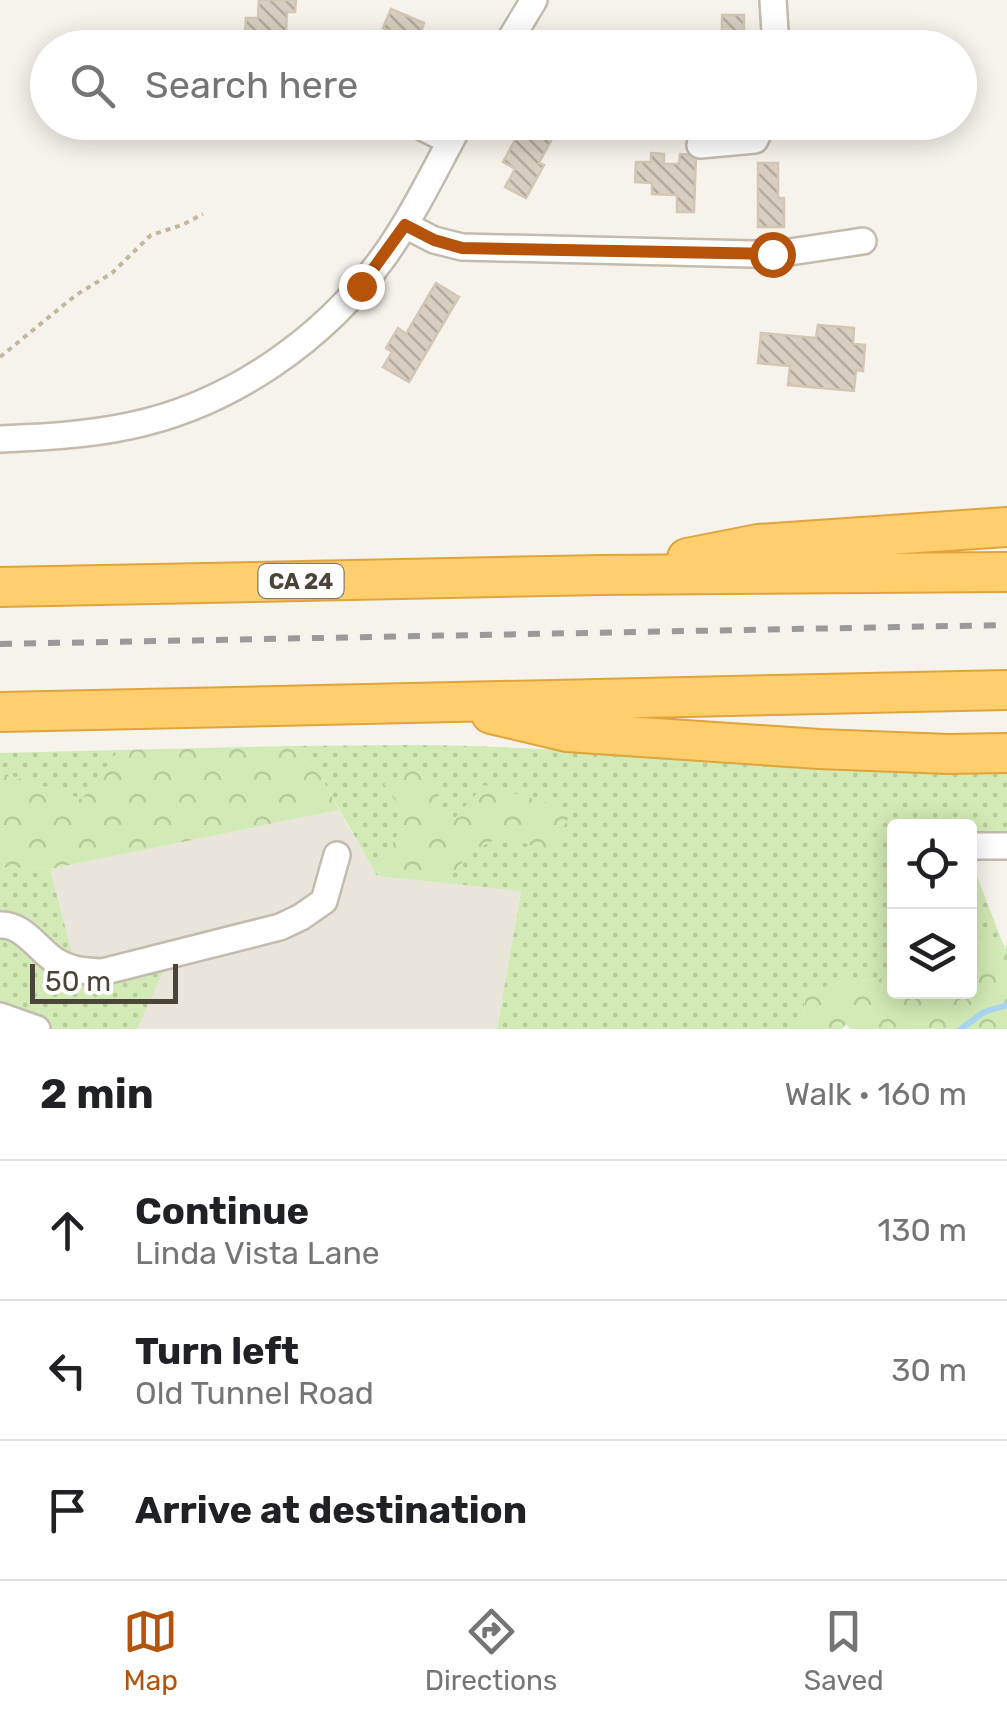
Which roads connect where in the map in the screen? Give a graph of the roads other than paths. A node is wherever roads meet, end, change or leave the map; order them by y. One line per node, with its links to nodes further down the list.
1 (534, 0): 3 (street)
2 (773, 0): 4 (street)
3 (516, 30)
4 (775, 30)
5 (451, 140): 8 (street)
6 (754, 140): 7 (street)
7 (700, 145)
8 (405, 225): 9 (street); 10 (street)
9 (864, 241)
10 (0, 440)
11 (1007, 527): 13 (highway)
12 (1007, 572): 13 (highway, CA 24)
13 (602, 575): 14 (highway, CA 24)
14 (0, 587)
15 (1007, 690): 16 (highway)
16 (435, 701): 17 (highway); 18 (highway)
17 (0, 712)
18 (1007, 753)
19 (977, 846): 20 (street)
20 (1007, 846)
21 (337, 856): 22 (street)
22 (0, 925)
23 (0, 1016): 24 (street)
24 (37, 1029)

